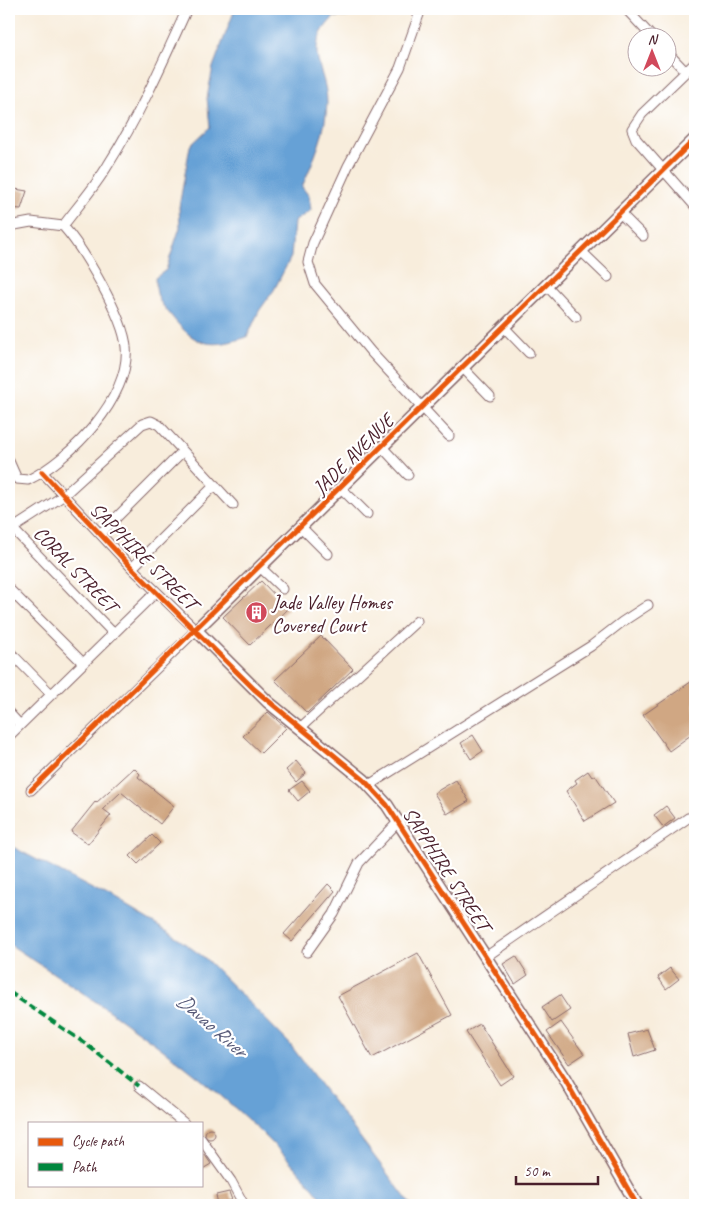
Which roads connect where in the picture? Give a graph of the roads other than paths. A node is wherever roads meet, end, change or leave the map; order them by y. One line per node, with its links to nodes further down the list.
1 (187, 9): 13 (street)
2 (421, 9): 23 (street)
3 (626, 9): 4 (street)
4 (644, 28)
5 (676, 62): 7 (street)
6 (695, 62): 7 (street)
7 (686, 72): 9 (street)
8 (695, 139): 9 (street, JADE AVENUE)
9 (664, 170): 10 (street); 11 (street, JADE AVENUE)
10 (695, 206)
11 (620, 213): 14 (street); 15 (street, JADE AVENUE)
12 (9, 226): 13 (street)
13 (62, 226): 28 (street)
14 (643, 236)
15 (581, 251): 16 (street); 17 (street, JADE AVENUE)
16 (608, 277)
17 (546, 285): 18 (street); 19 (street, JADE AVENUE)
18 (576, 317)
19 (504, 327): 20 (street); 21 (street, JADE AVENUE)
20 (529, 354)
21 (463, 368): 22 (street); 23 (street, JADE AVENUE)
22 (490, 396)
23 (422, 408): 24 (street); 25 (street, JADE AVENUE)
24 (449, 436)
25 (382, 447): 29 (street); 31 (street, JADE AVENUE)
26 (183, 451): 30 (street); 32 (street); 37 (street)
27 (9, 461): 28 (street)
28 (42, 472): 32 (street, SAPPHIRE STREET)
29 (408, 475)
30 (215, 485): 33 (street); 40 (street)
31 (341, 488): 34 (street); 35 (street, JADE AVENUE)
32 (64, 496): 36 (street); 37 (street, SAPPHIRE STREET)
33 (233, 505)
34 (367, 514)
35 (301, 527): 38 (street); 39 (street, JADE AVENUE)
36 (11, 530): 47 (street, CORAL STREET)
37 (100, 534): 40 (street, SAPPHIRE STREET)
38 (328, 554)
39 (260, 566): 42 (street); 46 (street, JADE AVENUE)
40 (132, 568): 43 (street, SAPPHIRE STREET)
41 (9, 589): 49 (street)
42 (283, 589)
43 (156, 592): 46 (street, SAPPHIRE STREET); 47 (street)
44 (648, 605): 55 (street)
45 (417, 621): 53 (street)
46 (196, 630): 53 (street, SAPPHIRE STREET); 56 (street, JADE AVENUE)
47 (114, 634): 49 (street)
48 (9, 651): 50 (street)
49 (83, 664): 50 (street)
50 (52, 694): 52 (street)
51 (9, 713): 52 (street)
52 (20, 724): 54 (street)
53 (300, 728): 55 (street, SAPPHIRE STREET)
54 (9, 736)
55 (369, 785): 58 (street, SAPPHIRE STREET)
56 (31, 790)
57 (695, 817): 60 (street)
58 (399, 821): 59 (street); 60 (street, SAPPHIRE STREET)
59 (307, 952)
60 (487, 956): 65 (street, SAPPHIRE STREET)
61 (139, 1086): 62 (street)
62 (183, 1122)
63 (202, 1140): 64 (street)
64 (244, 1205)
65 (637, 1205)

